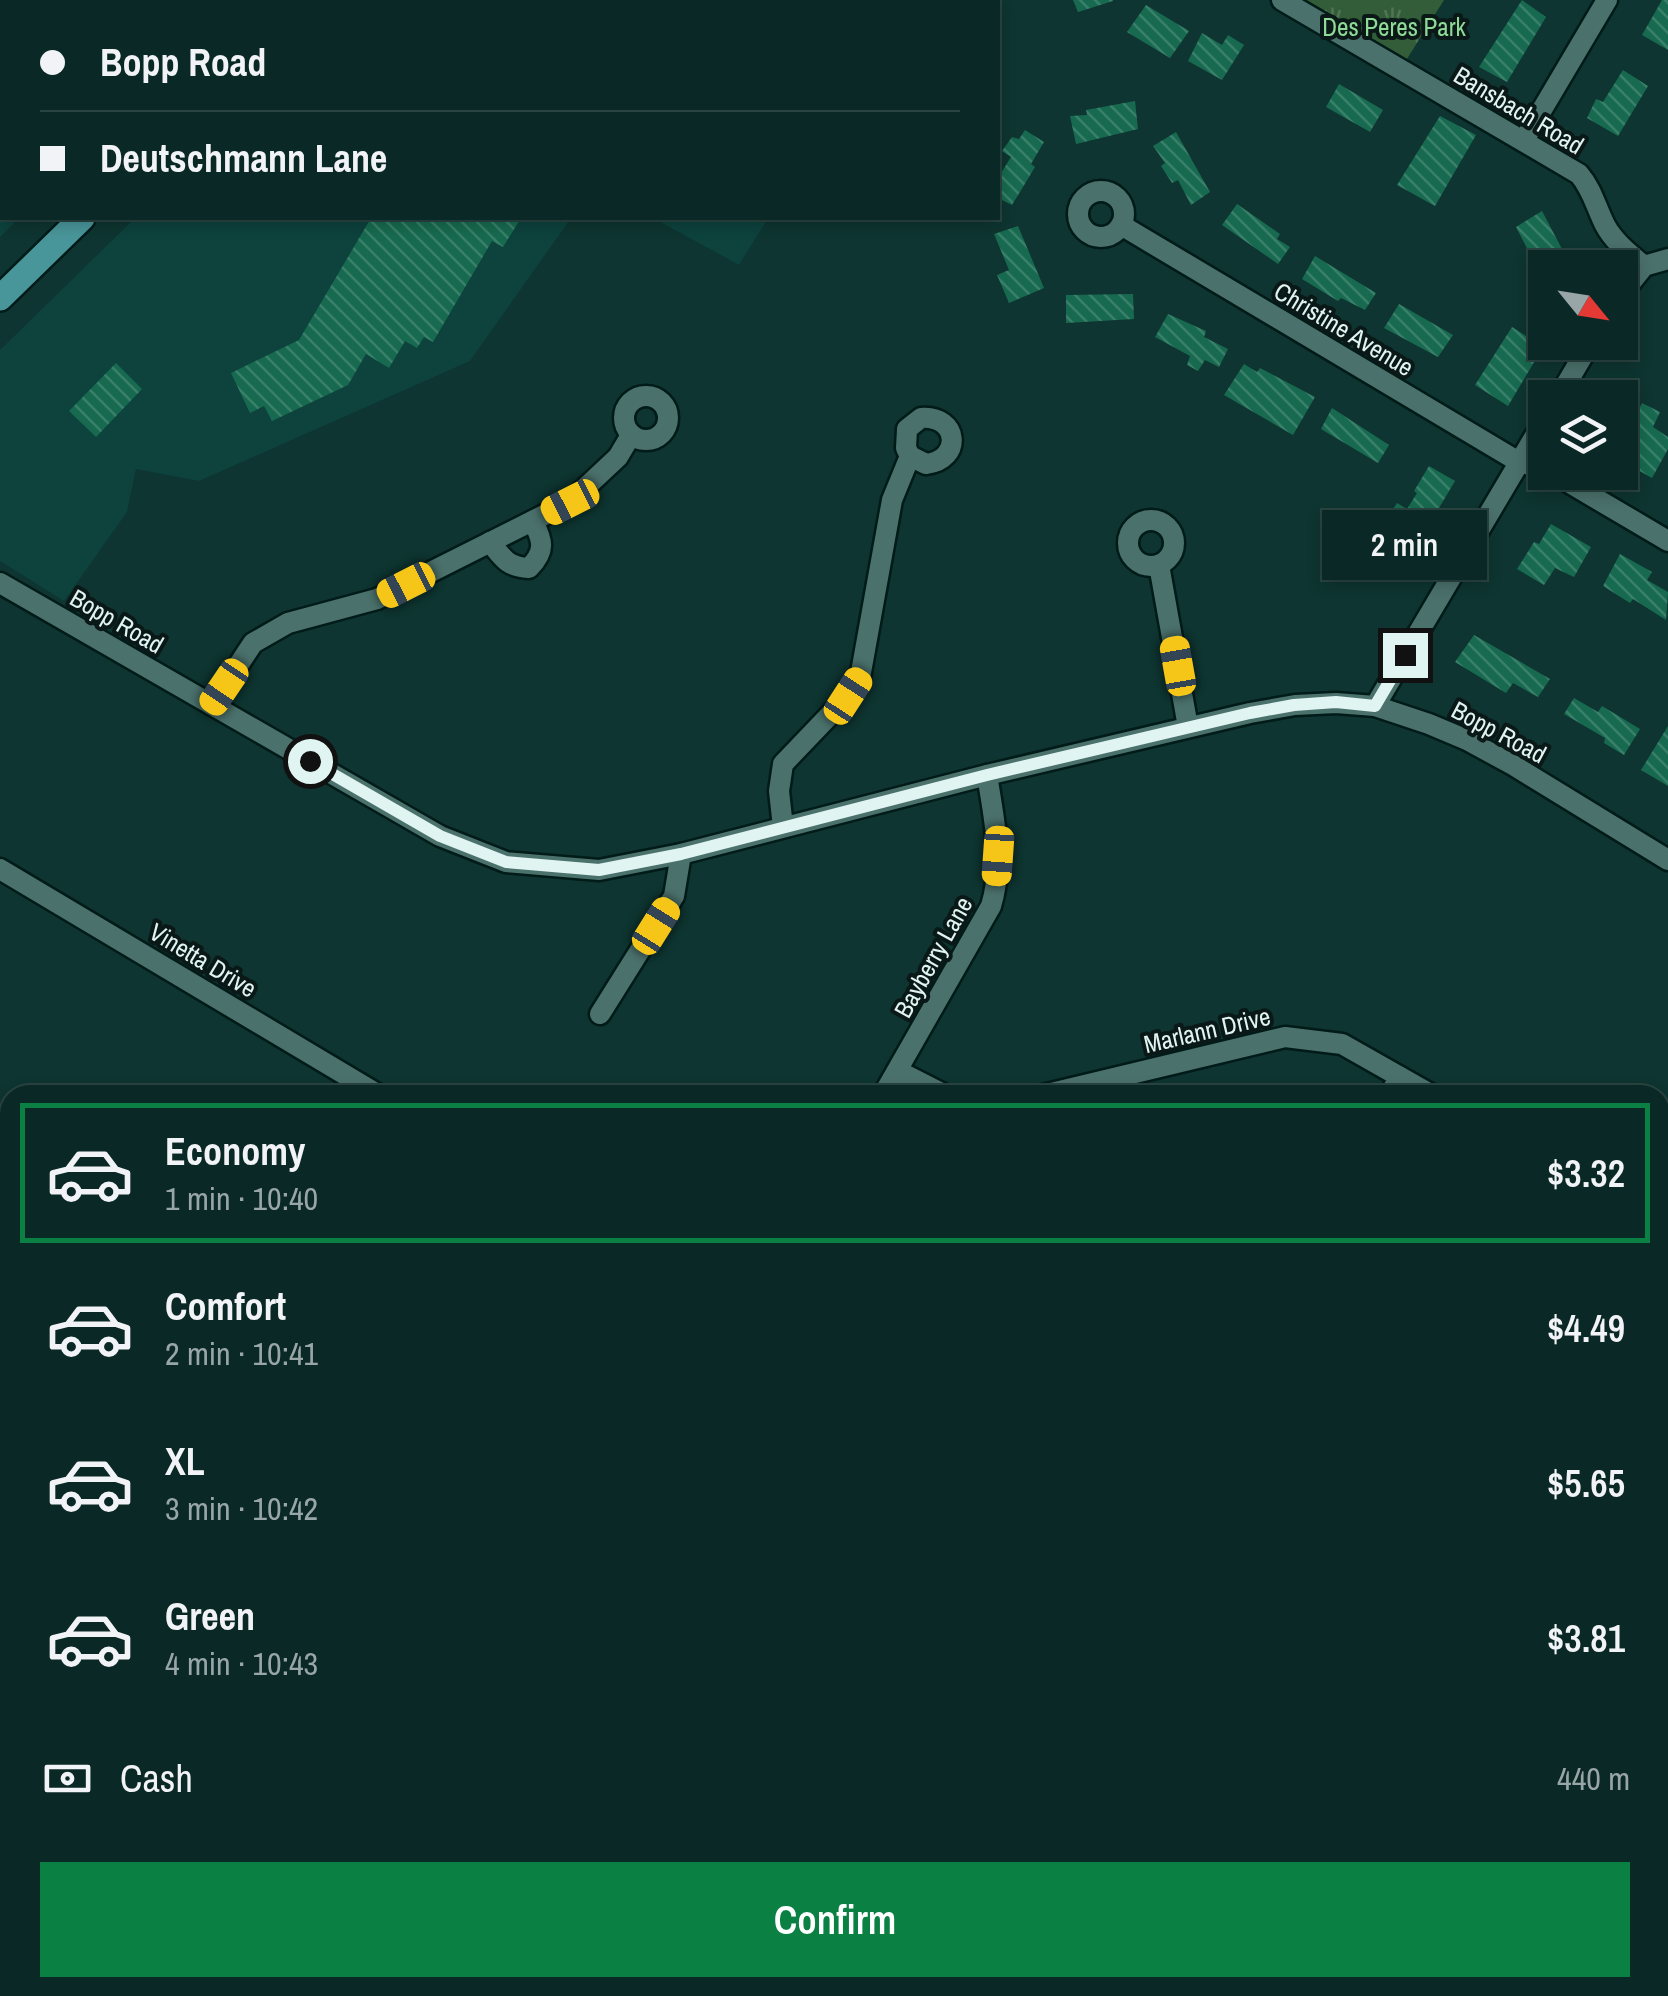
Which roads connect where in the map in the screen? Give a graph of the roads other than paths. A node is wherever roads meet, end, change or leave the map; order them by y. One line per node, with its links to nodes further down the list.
1 (1282, 0): 3 (street, Bansbach Road)
2 (1608, 0): 3 (street)
3 (1524, 140): 7 (street, Bansbach Road)
4 (80, 220): 9 (main road)
5 (1121, 225): 13 (street, Christine Avenue)
6 (1668, 259): 7 (street)
7 (1644, 266): 8 (street)
8 (1638, 274)
9 (0, 298)
10 (631, 436): 16 (street)
11 (1528, 447): 13 (street)
12 (910, 456): 25 (street)
13 (1519, 462): 14 (street, Christine Avenue); 22 (street)
14 (1528, 465)
15 (1581, 490): 17 (street, Christine Avenue)
16 (532, 520): 18 (street); 18 (street)
17 (1668, 541)
18 (490, 542): 21 (street)
19 (1159, 565): 23 (street)
20 (0, 583): 21 (street, Bopp Road)
21 (212, 704): 26 (street, Bopp Road)
22 (1375, 706): 23 (street, Bopp Road); 27 (street, Bopp Road)
23 (1188, 727): 24 (street, Bopp Road)
24 (987, 775): 25 (street, Bopp Road); 30 (street, Bayberry Lane)
25 (783, 826): 26 (street, Bopp Road)
26 (681, 854): 29 (street)
27 (1668, 860)
28 (0, 869): 31 (street, Vinetta Drive)
29 (600, 1014)
30 (898, 1071): 32 (street, Bayberry Lane); 33 (street)
31 (362, 1085)
32 (889, 1085)
33 (925, 1085)
34 (1085, 1085): 35 (street, Marlann Drive)
35 (1394, 1085)

